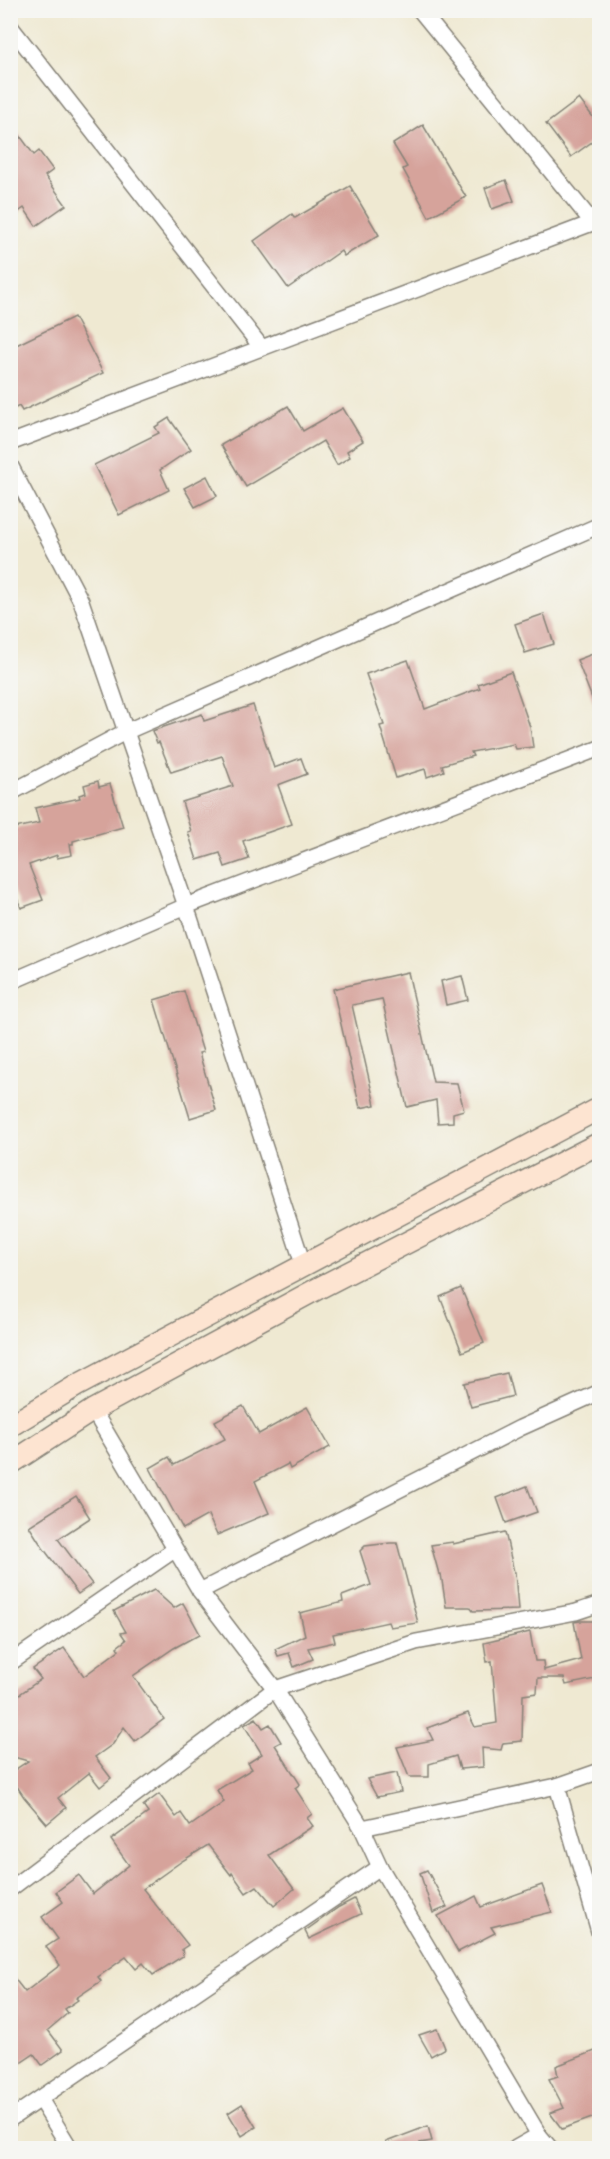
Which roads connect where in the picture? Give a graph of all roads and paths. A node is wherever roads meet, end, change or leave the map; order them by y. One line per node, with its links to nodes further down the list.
1 (420, 10): 3 (street)
2 (10, 26): 4 (street)
3 (596, 222): 4 (street)
4 (262, 348): 5 (street)
5 (10, 443)
6 (10, 465): 8 (street)
7 (600, 525): 8 (street)
8 (125, 732): 10 (street); 11 (street)
9 (600, 748): 11 (street)
10 (10, 793)
11 (186, 906): 12 (street); 15 (street)
12 (10, 982)
13 (600, 1108): 15 (main road)
14 (600, 1143): 17 (main road)
15 (303, 1264): 16 (main road)
16 (266, 1285): 17 (main road); 20 (main road)
17 (282, 1308): 19 (main road)
18 (600, 1392): 23 (street)
19 (93, 1410): 21 (main road); 22 (street)
20 (10, 1426)
21 (10, 1464)
22 (174, 1550): 23 (street); 25 (street)
23 (200, 1591): 26 (street)
24 (600, 1604): 26 (street)
25 (10, 1663)
26 (274, 1689): 29 (street); 31 (street)
27 (600, 1771): 28 (street)
28 (557, 1786): 29 (street); 32 (street)
29 (362, 1828): 30 (street)
30 (380, 1867): 33 (street); 35 (street)
31 (10, 1889)
32 (600, 1935)
33 (40, 2099): 34 (street); 36 (street)
34 (10, 2119)
35 (539, 2135): 37 (street); 38 (street)
36 (70, 2148)
37 (516, 2148)
38 (550, 2148)

